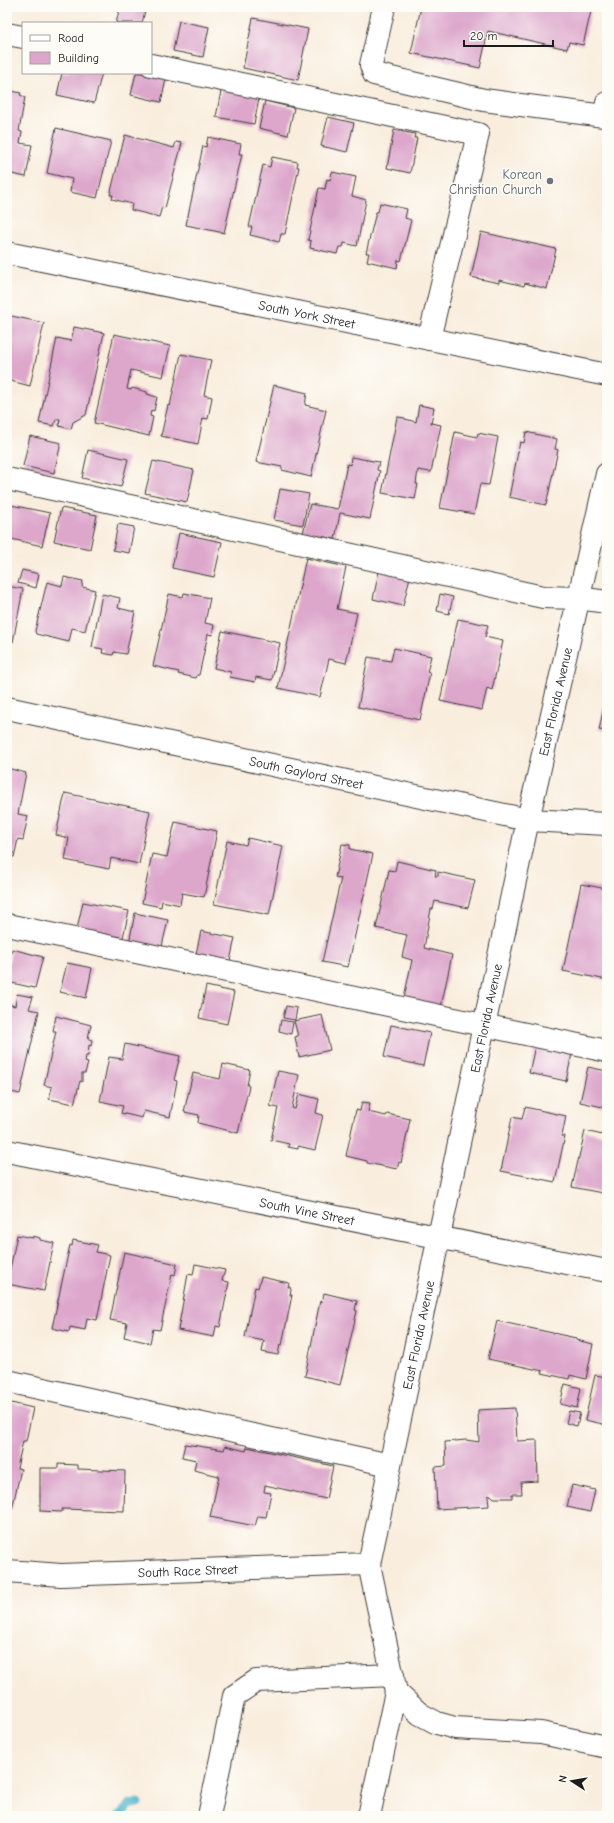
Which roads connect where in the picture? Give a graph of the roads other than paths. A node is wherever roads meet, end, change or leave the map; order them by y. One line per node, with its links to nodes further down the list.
1 (384, 7): 5 (street)
2 (7, 34): 3 (street)
3 (22, 37)
4 (152, 65): 7 (street)
5 (607, 103)
6 (7, 253): 7 (street, South York Street)
7 (429, 339): 8 (street, South York Street)
8 (607, 375)
9 (607, 474): 11 (street, East Florida Avenue)
10 (7, 479): 11 (street)
11 (578, 598): 12 (street); 14 (street, East Florida Avenue)
12 (607, 602)
13 (7, 708): 14 (street, South Gaylord Street)
14 (528, 820): 15 (street, South Gaylord Street); 17 (street, East Florida Avenue)
15 (607, 824)
16 (7, 925): 17 (street)
17 (484, 1026): 18 (street); 20 (street, East Florida Avenue)
18 (607, 1051)
19 (7, 1151): 20 (street, South Vine Street)
20 (439, 1236): 21 (street, South Vine Street); 23 (street, East Florida Avenue)
21 (607, 1271)
22 (7, 1382): 23 (street)
23 (390, 1465): 24 (street, East Florida Avenue)
24 (369, 1564): 25 (street, South Race Street); 26 (street)
25 (7, 1571)
26 (395, 1684): 27 (street); 28 (street); 29 (street)
27 (607, 1747)
28 (209, 1816)
29 (369, 1816)

